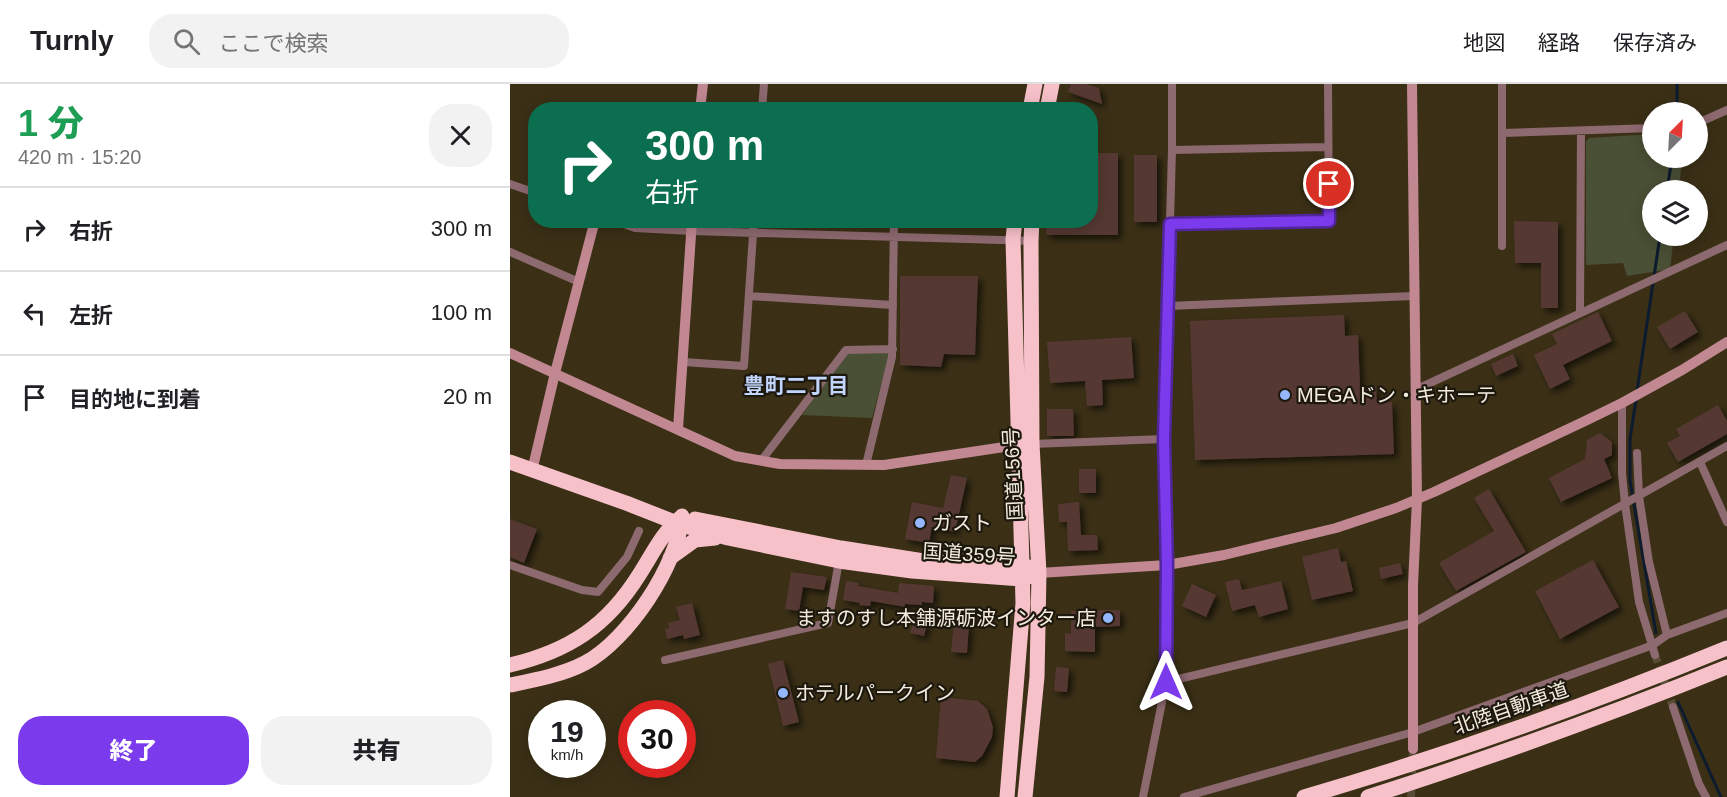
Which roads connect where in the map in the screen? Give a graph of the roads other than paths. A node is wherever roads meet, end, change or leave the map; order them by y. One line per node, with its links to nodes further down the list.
1 (703, 84): 9 (street)
2 (764, 84): 10 (street)
3 (1035, 84): 11 (highway)
4 (1052, 84): 12 (highway)
5 (1172, 84): 19 (street)
6 (1328, 84): 18 (street)
7 (1412, 84): 39 (street)
8 (1502, 84): 17 (street)
9 (701, 102)
10 (763, 102)
11 (1032, 102)
12 (1049, 102)
13 (1727, 110): 14 (street)
14 (1708, 119)
15 (1642, 128): 16 (street)
16 (1581, 131): 17 (street); 42 (street)
17 (1502, 133): 34 (street)
18 (1328, 147): 19 (street); 22 (street)
19 (1172, 150): 22 (street)
20 (510, 184): 21 (street)
21 (528, 188)
22 (1170, 224): 41 (street)
23 (593, 228): 37 (street)
24 (692, 228): 46 (street)
25 (710, 228): 30 (street)
26 (754, 228): 30 (street)
27 (894, 228): 31 (street)
28 (1014, 228): 32 (highway, 国道156号)
29 (1031, 228): 33 (highway, 国道156号)
30 (754, 233): 31 (street); 38 (street)
31 (893, 237): 32 (street); 40 (street)
32 (1013, 240): 33 (street); 52 (highway, 国道156号)
33 (1030, 241): 52 (highway, 国道156号)
34 (1502, 246)
35 (1727, 246): 42 (street)
36 (510, 252): 37 (street)
37 (579, 282): 47 (street)
38 (749, 296): 40 (street); 46 (street)
39 (1414, 296): 41 (street); 48 (street)
40 (893, 305): 44 (street)
41 (1167, 306): 51 (street)
42 (1580, 313): 48 (street)
43 (1727, 342): 49 (street)
44 (892, 350): 55 (street); 58 (street)
45 (510, 352): 47 (street)
46 (683, 362): 50 (street)
47 (555, 373): 50 (street); 59 (street)
48 (1415, 390): 60 (street)
49 (1622, 403): 60 (street); 61 (street)
50 (678, 429): 55 (street)
51 (1164, 439): 52 (street); 72 (street)
52 (1025, 444): 58 (street); 73 (highway, 国道156号); 74 (highway, 国道156号)
53 (1727, 446): 57 (street)
54 (1637, 453): 61 (street)
55 (761, 461): 58 (street)
56 (510, 462): 59 (highway, 国道359号)
57 (1700, 462): 61 (street); 65 (street)
58 (866, 465)
59 (532, 471): 62 (highway, 国道359号)
60 (1417, 499): 72 (street); 76 (street)
61 (1632, 500): 76 (street); 77 (street); 78 (street)
62 (626, 503): 63 (highway, 国道359号); 64 (highway, 国道359号)
63 (647, 512): 64 (highway, 国道359号); 67 (highway)
64 (680, 522): 67 (highway); 68 (highway, 国道359号); 69 (highway); 73 (highway, 国道359号)
65 (1727, 522)
66 (639, 531): 71 (street)
67 (662, 538): 82 (highway)
68 (728, 538): 69 (highway); 70 (highway, 国道359号)
69 (670, 558): 85 (highway)
70 (839, 561): 73 (highway, 国道359号); 81 (street)
71 (510, 565)
72 (1167, 565): 74 (street); 84 (street)
73 (1023, 572): 74 (highway, 国道359号); 89 (highway, 国道156号)
74 (1039, 573): 90 (highway, 国道156号)
75 (1727, 613): 77 (street)
76 (1413, 623): 84 (street); 87 (street)
77 (1667, 635): 78 (street)
78 (1653, 645): 80 (street); 87 (street)
79 (1727, 648): 93 (highway, 北陸自動車道)
80 (1655, 655)
81 (665, 660)
82 (510, 664)
83 (1727, 667): 94 (highway, 北陸自動車道)
84 (1166, 682): 91 (street)
85 (510, 686)
86 (1673, 707): 95 (street)
87 (1413, 732): 88 (street); 92 (street)
88 (1413, 749)
89 (1007, 797)
90 (1025, 797)
91 (1143, 797)
92 (1184, 797)
93 (1304, 797)
94 (1368, 797)
95 (1706, 797)

